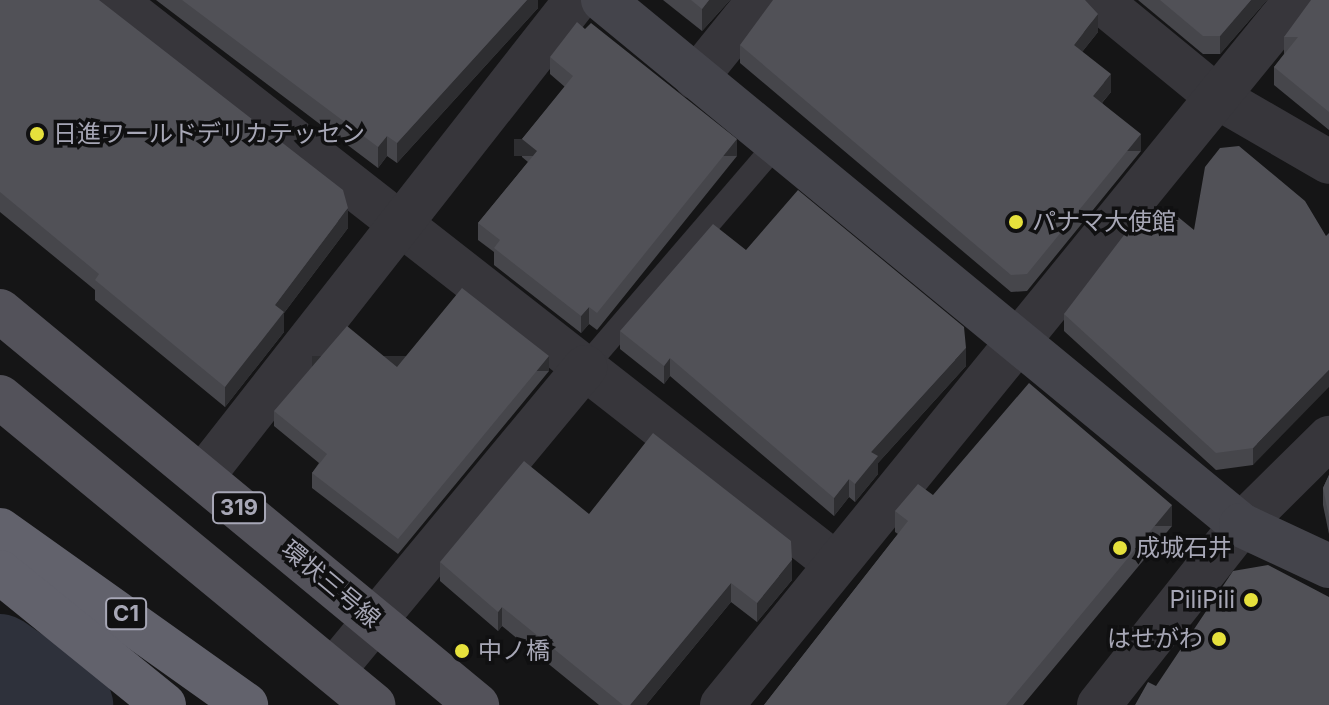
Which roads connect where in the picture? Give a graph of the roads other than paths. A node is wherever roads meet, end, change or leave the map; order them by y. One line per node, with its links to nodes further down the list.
1 (114, 0): 11 (street)
2 (576, 0): 11 (street)
3 (603, 0): 7 (street)
4 (759, 0): 7 (street)
5 (1099, 0): 8 (street)
6 (1296, 0): 8 (street)
7 (696, 78): 9 (street)
8 (1217, 97): 10 (street); 13 (street)
9 (777, 144): 13 (street); 14 (lane)
10 (1329, 162)
11 (398, 221): 14 (street); 17 (street)
12 (0, 311): 17 (main road, 環状三号線 / 319)
13 (1021, 343): 18 (street); 20 (street)
14 (585, 367): 20 (street); 23 (street)
15 (0, 397): 24 (main road, 319)
16 (1329, 438): 18 (street)
17 (202, 477): 23 (main road, 環状三号線 / 319)
18 (1241, 525): 21 (street); 30 (street)
19 (0, 530): 26 (highway, C1)
20 (836, 564): 29 (street)
21 (1329, 566)
22 (0, 572): 25 (highway, C1)
23 (375, 619): 24 (street); 28 (main road, 環状三号線 / 319)
24 (333, 671): 27 (main road, 319)
25 (164, 705)
26 (246, 705)
27 (373, 705)
28 (477, 705)
29 (722, 705)
30 (1099, 705)

